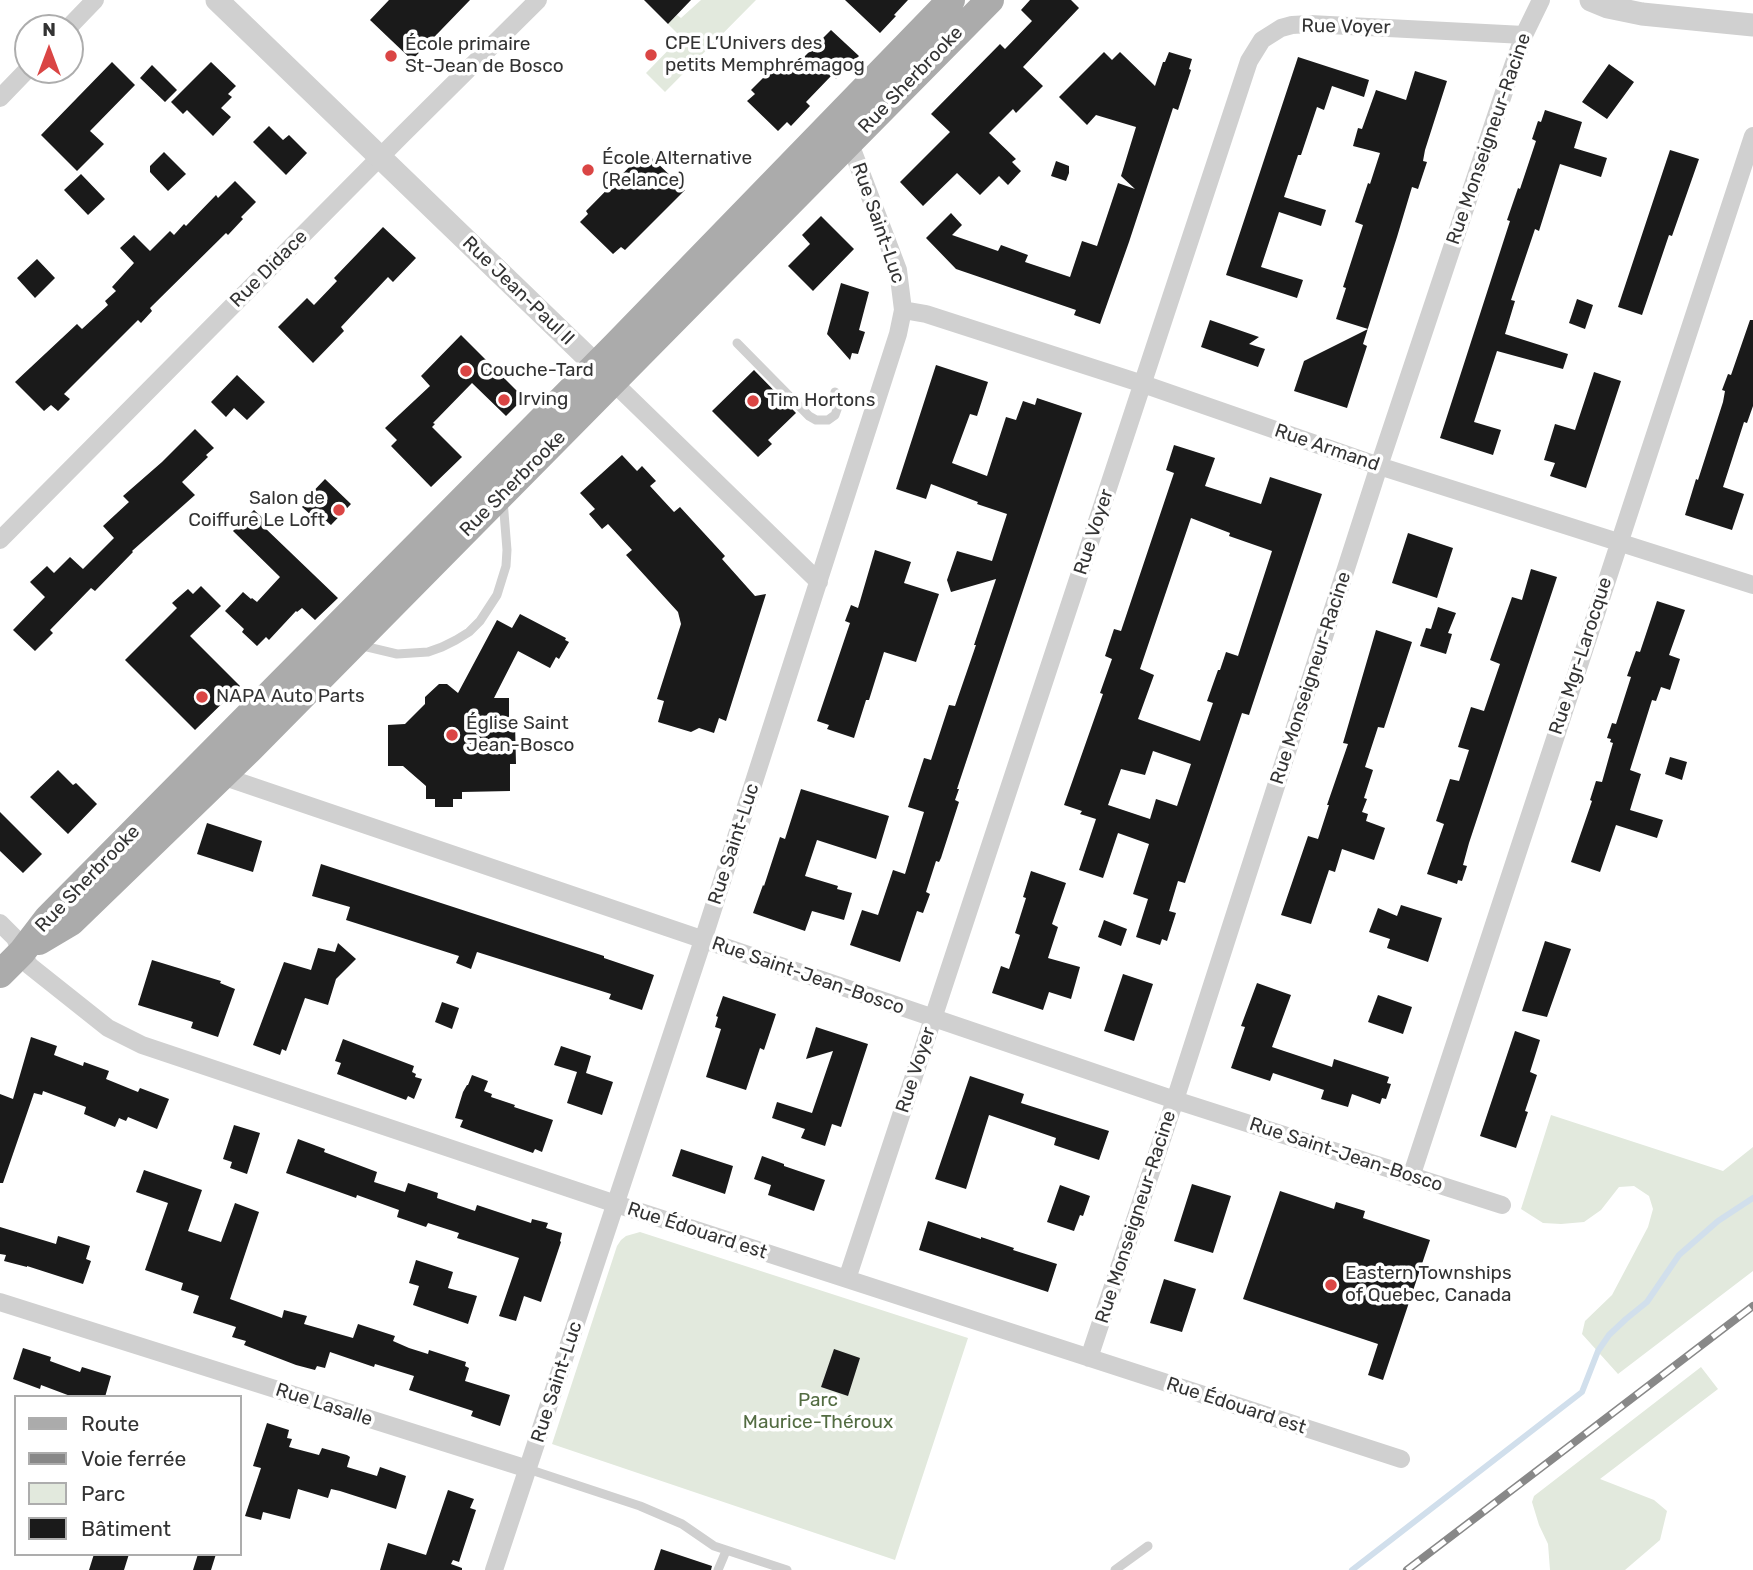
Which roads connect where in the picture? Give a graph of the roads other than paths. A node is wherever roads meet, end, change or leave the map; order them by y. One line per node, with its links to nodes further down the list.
1 (95, 0): 8 (street)
2 (217, 0): 16 (street, Rue Jean-Paul II)
3 (538, 0): 16 (street, Rue Didace)
4 (951, 0): 13 (main road, Rue Sherbrooke)
5 (990, 0): 15 (main road, Rue Sherbrooke)
6 (1541, 0): 10 (street, Rue Monseigneur-Racine)
7 (1591, 0): 9 (street)
8 (82, 14)
9 (1753, 25)
10 (1524, 35): 20 (street, Rue Voyer); 22 (street, Rue Monseigneur-Racine)
11 (14, 84): 12 (street)
12 (0, 98)
13 (838, 117): 15 (street, Rue Saint-Luc); 19 (main road, Rue Sherbrooke)
14 (1753, 135): 25 (street, Rue Mgr-Larocque)
15 (850, 143): 17 (street, Rue Saint-Luc); 19 (main road, Rue Sherbrooke)
16 (380, 157): 19 (street, Rue Jean-Paul II); 24 (street, Rue Didace)
17 (903, 310): 20 (street, Rue Armand); 26 (street, Rue Saint-Luc)
18 (737, 343): 21 (lane)
19 (604, 374): 23 (main road, Rue Sherbrooke); 26 (street, Rue Jean-Paul II); 29 (main road, Rue Sherbrooke)
20 (1143, 384): 22 (street, Rue Armand); 34 (street, Rue Voyer)
21 (835, 392)
22 (1380, 467): 25 (street, Rue Armand); 35 (street, Rue Monseigneur-Racine)
23 (502, 494): 28 (main road, Rue Sherbrooke); 28 (lane)
24 (0, 540)
25 (1618, 543): 27 (street, Rue Armand); 36 (street, Rue Mgr-Larocque)
26 (819, 582): 31 (street, Rue Saint-Luc)
27 (1753, 585)
28 (354, 644): 29 (main road, Rue Sherbrooke)
29 (209, 772): 31 (street, Rue Saint-Jean-Bosco); 32 (main road, Rue Sherbrooke)
30 (0, 923): 32 (street, Rue Édouard est)
31 (703, 940): 34 (street, Rue Saint-Jean-Bosco); 37 (street, Rue Saint-Luc)
32 (22, 951): 33 (main road, Rue Sherbrooke); 37 (street, Rue Édouard est)
33 (0, 974)
34 (933, 1019): 35 (street, Rue Saint-Jean-Bosco); 39 (street, Rue Voyer)
35 (1174, 1100): 36 (street, Rue Saint-Jean-Bosco); 41 (street, Rue Monseigneur-Racine)
36 (1412, 1177): 38 (street, Rue Saint-Jean-Bosco)
37 (615, 1205): 39 (street, Rue Édouard est); 43 (street, Rue Saint-Luc)
38 (1502, 1205)
39 (847, 1279): 41 (street, Rue Édouard est)
40 (0, 1302): 43 (street, Rue Lasalle)
41 (1089, 1358): 42 (street, Rue Édouard est)
42 (1401, 1459)
43 (528, 1469): 45 (lane); 46 (street, Rue Saint-Luc)
44 (1148, 1546): 49 (lane)
45 (726, 1551): 47 (lane); 48 (lane)
46 (494, 1570)
47 (718, 1570)
48 (787, 1570)
49 (1115, 1570)

